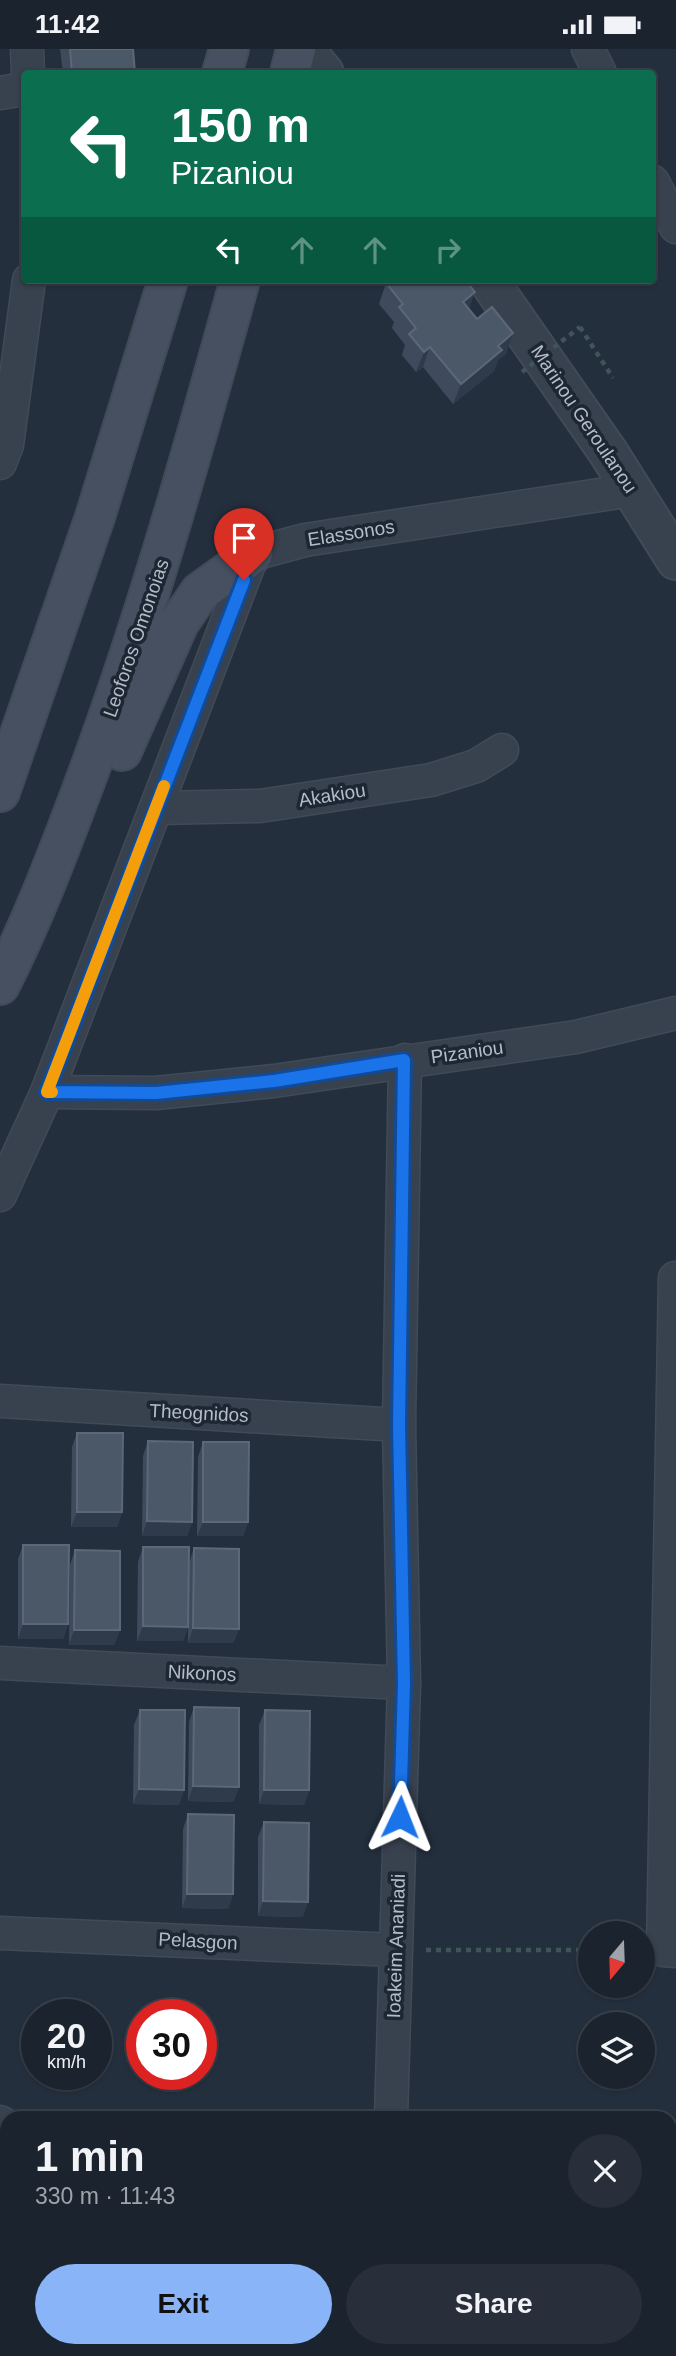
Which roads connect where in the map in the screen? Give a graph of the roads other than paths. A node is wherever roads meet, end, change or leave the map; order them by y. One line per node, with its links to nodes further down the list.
1 (27, 49): 6 (street)
2 (229, 49): 7 (main road)
3 (296, 49): 8 (main road)
4 (304, 49): 9 (street)
5 (588, 49): 10 (street)
6 (29, 70)
7 (223, 70)
8 (291, 70)
9 (322, 70)
10 (598, 70)
11 (21, 90): 12 (street)
12 (0, 93)
13 (656, 188): 14 (street)
14 (676, 227)
15 (28, 284): 19 (street)
16 (167, 284): 24 (main road)
17 (239, 284): 26 (main road, Leoforos Omonoias)
18 (491, 284): 20 (street, Marinou Geroulanou)
19 (0, 463)
20 (632, 490): 21 (street, Elassonos); 22 (street, Marinou Geroulanou)
21 (253, 554): 25 (street); 26 (main road)
22 (676, 560)
23 (502, 750): 25 (street, Akakiou)
24 (0, 792)
25 (156, 809): 30 (street)
26 (64, 837): 27 (main road, Leoforos Omonoias)
27 (0, 985)
28 (676, 1013): 29 (street, Pizaniou)
29 (404, 1060): 30 (street, Pizaniou); 34 (street, Ioakeim Ananiadi)
30 (47, 1092): 31 (street)
31 (0, 1195)
32 (675, 1278): 39 (street)
33 (0, 1401): 34 (street, Theognidos)
34 (399, 1425): 36 (street, Ioakeim Ananiadi)
35 (0, 1663): 36 (street, Nikonos)
36 (404, 1683): 38 (street, Ioakeim Ananiadi)
37 (0, 1933): 38 (street, Pelasgon)
38 (396, 1950): 40 (street, Ioakeim Ananiadi)
39 (670, 1951)
40 (391, 2111)

